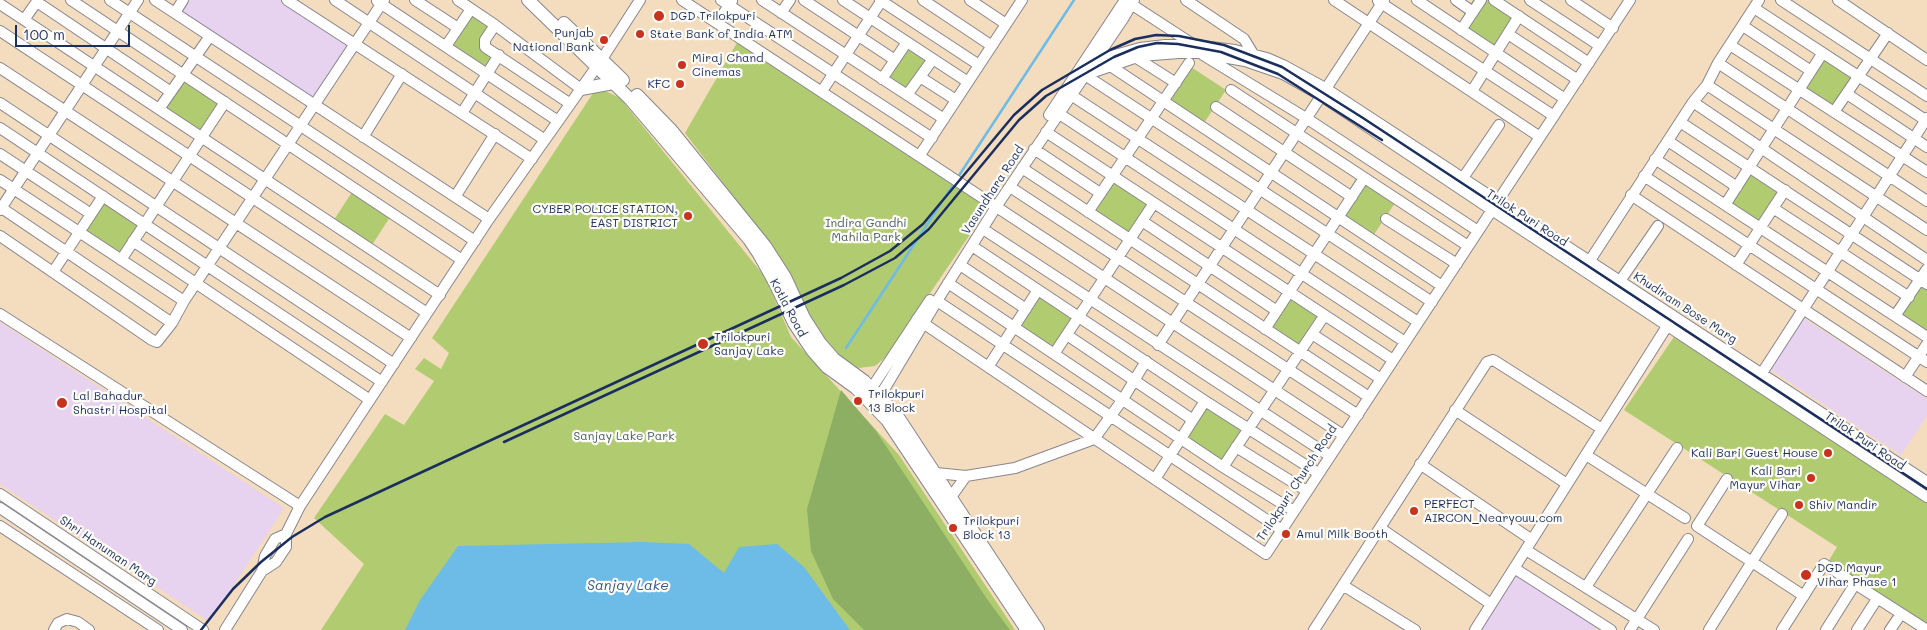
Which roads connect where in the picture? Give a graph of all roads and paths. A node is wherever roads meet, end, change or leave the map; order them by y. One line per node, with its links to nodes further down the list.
1 (71, 0): 57 (street)
2 (110, 0): 42 (street)
3 (138, 0): 42 (street)
4 (155, 0): 43 (street)
5 (183, 0): 43 (street)
6 (287, 0): 64 (street)
7 (335, 0): 48 (street)
8 (416, 0): 54 (street)
9 (458, 0): 40 (street)
10 (528, 0): 83 (main road, Kotla Road)
11 (540, 0): 83 (main road, Kotla Road)
12 (640, 0): 83 (street)
13 (682, 0): 49 (street)
14 (762, 0): 44 (street)
15 (790, 0): 44 (street)
16 (804, 0): 62 (street)
17 (843, 0): 46 (street)
18 (881, 0): 46 (street); 87 (street)
19 (923, 0): 67 (street)
20 (970, 0): 51 (street)
21 (1186, 0): 78 (street)
22 (1334, 0): 50 (street)
23 (1417, 0): 56 (street)
24 (1456, 0): 41 (street)
25 (1481, 0): 41 (street)
26 (1494, 0): 45 (street)
27 (1530, 0): 68 (street)
28 (1571, 0): 55 (street)
29 (1781, 0): 79 (street)
30 (1838, 0): 59 (street)
31 (37, 1): 47 (street); 69 (street)
32 (380, 1): 48 (street); 66 (street)
33 (1130, 1): 70 (street, Trilok Puri Road); 82 (street, Vasundhara Road)
34 (1381, 1): 50 (street); 90 (street)
35 (728, 2): 49 (street); 92 (street)
36 (1017, 2): 51 (street)
37 (1626, 2): 55 (street, Trilokpuri Church Road)
38 (0, 4): 47 (street)
39 (1757, 4): 53 (street); 73 (street)
40 (471, 9): 52 (street); 54 (street)
41 (1473, 12): 56 (street)
42 (130, 13): 57 (street); 75 (street)
43 (175, 13): 61 (street)
44 (781, 13): 72 (street)
45 (1519, 16): 60 (street); 85 (street)
46 (870, 18): 62 (street); 63 (street)
47 (24, 20): 88 (street)
48 (369, 22): 64 (street); 113 (street)
49 (718, 23): 109 (street)
50 (1369, 23): 110 (street); 112 (street)
51 (1006, 24): 67 (street)
52 (495, 25): 74 (street); 106 (street)
53 (1743, 26): 65 (street); 91 (street)
54 (458, 28): 66 (street)
55 (1613, 28): 68 (street, Trilokpuri Church Road)
56 (1461, 30): 71 (street)
57 (118, 31): 69 (street); 95 (street)
58 (0, 32): 105 (street)
59 (1888, 33): 79 (street); 81 (street)
60 (1508, 34): 71 (street); 100 (street)
61 (210, 36): 75 (street); 125 (street)
62 (858, 36): 72 (street); 80 (street)
63 (907, 42): 77 (street); 80 (street)
64 (355, 44): 93 (street); 125 (street)
65 (1730, 45): 86 (street); 108 (street)
66 (446, 46): 94 (street)
67 (992, 46): 87 (street)
68 (1600, 46): 85 (street, Trilokpuri Church Road)
69 (106, 48): 88 (street); 111 (street)
70 (1197, 49): 76 (street, Trilok Puri Road); 78 (street, Trilok Puri Road); 82 (street, Trilok Puri Road); 135 (street)
71 (1496, 52): 90 (street); 118 (street)
72 (845, 54): 92 (street); 99 (street)
73 (1822, 54): 91 (street); 98 (street)
74 (499, 56): 94 (street); 124 (street)
75 (196, 57): 95 (street); 141 (street)
76 (1135, 57): 82 (street, Trilok Puri Road); 103 (street)
77 (933, 59): 97 (street); 101 (street)
78 (1256, 59): 112 (street, Trilok Puri Road)
79 (1870, 59): 98 (street); 117 (street)
80 (895, 60): 99 (street)
81 (1927, 60)
82 (1098, 62): 96 (street, Vasundhara Road); 120 (street); 198 (street, Vasundhara Road)
83 (599, 63): 102 (main road, Kotla Road); 106 (street); 306 (main road, Kotla Road)
84 (1189, 63): 103 (street)
85 (1589, 63): 100 (street, Trilokpuri Church Road)
86 (1718, 63): 104 (street); 128 (street)
87 (979, 65): 101 (street)
88 (94, 67): 105 (street); 127 (street)
89 (0, 68): 129 (street)
90 (1485, 70): 110 (street); 133 (street)
91 (1811, 71): 108 (street)
92 (834, 73): 109 (street); 151 (street)
93 (402, 74): 131 (street); 150 (street)
94 (487, 74): 113 (street); 138 (street)
95 (183, 75): 111 (street); 121 (street)
96 (1085, 75): 116 (street, Vasundhara Road); 134 (street)
97 (920, 76): 115 (street); 119 (street)
98 (1858, 76): 114 (street); 137 (street)
99 (882, 79): 115 (street)
100 (1578, 80): 118 (street, Trilokpuri Church Road)
101 (968, 82): 119 (street)
102 (613, 83): 106 (main road); 306 (main road, Kotla Road)
103 (1176, 83): 120 (street)
104 (1706, 85): 122 (street); 143 (street)
105 (82, 86): 129 (street); 165 (street)
106 (581, 89): 124 (street)
107 (1232, 90): 145 (street)
108 (1799, 90): 128 (street); 130 (street)
109 (822, 91): 163 (street)
110 (1472, 91): 148 (street)
111 (172, 92): 127 (street)
112 (1323, 92): 135 (street); 164 (street, Trilok Puri Road); 204 (street, Trilok Puri Road)
113 (475, 93): 131 (street); 154 (street)
114 (1846, 94): 130 (street); 153 (street)
115 (907, 95): 136 (street)
116 (1071, 95): 132 (street, Vasundhara Road); 152 (street)
117 (1927, 96)
118 (1565, 99): 133 (street, Trilokpuri Church Road)
119 (956, 100): 136 (street)
120 (1163, 101): 134 (street); 173 (street)
121 (225, 102): 149 (street); 156 (street)
122 (1693, 102): 139 (street); 158 (street)
123 (0, 103): 147 (street)
124 (569, 103): 138 (street)
125 (314, 105): 141 (street); 150 (street)
126 (1216, 107): 160 (street)
127 (159, 109): 149 (street)
128 (1787, 109): 143 (street); 177 (street)
129 (65, 110): 147 (street); 182 (street)
130 (1834, 112): 166 (street)
131 (462, 113): 146 (street)
132 (1058, 113): 144 (street, Vasundhara Road); 167 (street)
133 (1554, 116): 148 (street, Trilokpuri Church Road)
134 (1151, 118): 152 (street); 185 (street)
135 (1306, 118): 145 (street); 219 (street)
136 (944, 119): 151 (street)
137 (1927, 120): 153 (street)
138 (558, 121): 154 (street)
139 (1680, 122): 155 (street); 171 (street)
140 (1499, 125): 179 (street)
141 (300, 126): 156 (street); 226 (street)
142 (0, 128): 161 (street)
143 (1774, 128): 158 (street); 193 (street)
144 (1046, 132): 159 (street, Vasundhara Road); 175 (street)
145 (1296, 132): 160 (street); 178 (street)
146 (495, 134): 168 (street); 191 (street)
147 (49, 135): 161 (street); 199 (street)
148 (1540, 136): 195 (street, Trilokpuri Church Road)
149 (201, 137): 165 (street); 180 (street)
150 (363, 137): 191 (street)
151 (932, 138): 163 (street)
152 (1138, 138): 167 (street); 203 (street)
153 (1914, 138): 157 (street); 166 (street)
154 (545, 140): 168 (street)
155 (1668, 141): 169 (street); 184 (street)
156 (288, 144): 180 (street); 237 (street)
157 (1927, 147)
158 (1762, 148): 171 (street); 207 (street)
159 (1034, 150): 170 (street, Vasundhara Road); 188 (street)
160 (1283, 152): 173 (street); 192 (street)
161 (38, 153): 172 (street); 190 (street)
162 (0, 154): 172 (street)
163 (920, 155): 198 (street)
164 (1428, 155): 179 (street, Khudiram Bose Marg)
165 (189, 156): 182 (street); 194 (street)
166 (1902, 156): 174 (street); 177 (street)
167 (1124, 158): 175 (street); 215 (street)
168 (532, 159): 209 (street)
169 (1655, 159): 176 (street); 200 (street)
170 (1022, 168): 183 (street, Vasundhara Road); 205 (street)
171 (1749, 168): 184 (street); 187 (street)
172 (26, 171): 186 (street); 206 (street)
173 (1270, 172): 185 (street); 208 (street)
174 (1927, 172)
175 (1112, 176): 188 (street); 197 (street)
176 (1644, 176): 189 (street); 227 (street)
177 (1889, 176): 193 (street); 196 (street)
178 (1364, 178): 192 (street); 229 (street)
179 (1463, 178): 195 (street, Khudiram Bose Marg)
180 (265, 179): 194 (street); 260 (street)
181 (0, 180): 186 (street)
182 (172, 180): 199 (street); 212 (street)
183 (1010, 187): 198 (street, Vasundhara Road); 235 (street)
184 (1737, 187): 200 (street)
185 (1259, 188): 203 (street); 221 (street)
186 (14, 189): 201 (street); 220 (street)
187 (1784, 190): 202 (street); 222 (street)
188 (1100, 193): 205 (street)
189 (1632, 195): 239 (street); 242 (street)
190 (103, 196): 206 (street); 213 (street)
191 (455, 197): 209 (street)
192 (1352, 197): 208 (street)
193 (1876, 197): 207 (street); 218 (street)
194 (252, 198): 212 (street); 270 (street)
195 (1498, 201): 204 (street, Trilokpuri Church Road); 239 (street, Khudiram Bose Marg)
196 (1927, 201)
197 (1154, 203): 211 (street); 230 (street)
198 (993, 205): 217 (street, Vasundhara Road); 250 (street); 276 (street, Vasundhara Road)
199 (156, 206): 213 (street); 231 (street)
200 (1725, 206): 216 (street)
201 (0, 208): 232 (street)
202 (1773, 208): 216 (street); 233 (street)
203 (1246, 210): 215 (street); 234 (street)
204 (1492, 210): 219 (street, Trilokpuri Church Road); 246 (street, Trilok Puri Road)
205 (1088, 212): 224 (street)
206 (91, 214): 220 (street)
207 (1863, 216): 222 (street); 238 (street)
208 (1338, 218): 221 (street); 256 (street)
209 (489, 219): 226 (street)
210 (1386, 219): 240 (street)
211 (1142, 221): 224 (street); 244 (street)
212 (236, 223): 231 (street); 286 (street)
213 (144, 224): 225 (street); 243 (street)
214 (1658, 226): 251 (street)
215 (1233, 228): 230 (street); 249 (street)
216 (1760, 228): 227 (street); 248 (street)
217 (983, 229): 228 (street, Vasundhara Road); 262 (street)
218 (1927, 230)
219 (1478, 231): 229 (street, Trilokpuri Church Road)
220 (79, 232): 232 (street); 236 (street)
221 (1327, 234): 234 (street); 266 (street)
222 (1851, 235): 233 (street); 252 (street)
223 (0, 236): 247 (street)
224 (1130, 240): 235 (street); 255 (street)
225 (133, 241): 236 (street); 253 (street)
226 (475, 241): 237 (street)
227 (1749, 245): 242 (street); 258 (street)
228 (972, 246): 241 (street, Vasundhara Road); 257 (street)
229 (1468, 246): 240 (street, Trilokpuri Church Road)
230 (1221, 247): 244 (street); 259 (street)
231 (219, 248): 243 (street); 296 (street)
232 (66, 251): 247 (street); 279 (street)
233 (1841, 252): 248 (street); 261 (street)
234 (1314, 255): 249 (street); 278 (street)
235 (1118, 258): 250 (street); 265 (street)
236 (121, 260): 263 (street)
237 (462, 260): 260 (street)
238 (1927, 260)
239 (1590, 261): 246 (street); 251 (street, Khudiram Bose Marg)
240 (1457, 264): 256 (street, Trilokpuri Church Road)
241 (960, 265): 254 (street, Vasundhara Road); 267 (street)
242 (1736, 265): 268 (street)
243 (207, 266): 253 (street); 303 (street)
244 (1209, 266): 255 (street); 269 (street)
245 (1927, 269): 252 (street)
246 (1584, 270): 280 (street, Trilok Puri Road)
247 (53, 272): 279 (street)
248 (1827, 272): 258 (street); 274 (street)
249 (1301, 274): 259 (street); 287 (street)
250 (1104, 278): 262 (street); 277 (street)
251 (1620, 281): 273 (street, Khudiram Bose Marg)
252 (1924, 281): 261 (street)
253 (196, 283): 263 (street); 309 (street)
254 (948, 283): 264 (street, Vasundhara Road); 281 (street)
255 (1197, 283): 265 (street); 282 (street)
256 (1442, 286): 266 (street, Trilokpuri Church Road)
257 (1038, 290): 267 (street); 275 (street)
258 (1816, 290): 268 (street); 293 (street)
259 (1289, 292): 269 (street); 272 (street)
260 (440, 294): 270 (street)
261 (1909, 297): 274 (street)
262 (1090, 300): 275 (street); 288 (street)
263 (184, 301): 279 (street)
264 (937, 301): 276 (street, Vasundhara Road); 290 (street)
265 (1185, 302): 277 (street); 298 (street)
266 (1432, 302): 278 (street, Trilokpuri Church Road)
267 (1026, 309): 281 (street)
268 (1803, 310): 299 (street); 300 (street)
269 (1277, 311): 282 (street)
270 (427, 313): 286 (street)
271 (0, 314): 340 (street)
272 (1324, 316): 283 (street); 294 (street)
273 (1674, 316): 280 (street); 299 (street, Khudiram Bose Marg)
274 (1895, 316): 285 (street)
275 (1079, 317): 284 (street); 295 (street)
276 (921, 321): 297 (street, Trilokpuri Church Road); 306 (street, Vasundhara Road)
277 (1172, 322): 288 (street); 304 (street)
278 (1418, 322): 287 (street, Trilokpuri Church Road)
279 (172, 323)
280 (1668, 326): 316 (street); 339 (street, Trilok Puri Road)
281 (1014, 327): 290 (street); 292 (street)
282 (1265, 329): 291 (street)
283 (1312, 334): 291 (street); 301 (street)
284 (1067, 335): 292 (street); 302 (street)
285 (1927, 337)
286 (412, 338): 296 (street)
287 (1405, 342): 294 (street, Trilokpuri Church Road)
288 (1158, 344): 312 (street)
289 (1927, 344): 293 (street)
290 (1002, 345): 297 (street); 314 (street)
291 (1300, 351): 298 (street); 307 (street)
292 (1054, 354): 308 (street)
293 (1923, 359): 300 (street)
294 (1393, 360): 301 (street, Trilokpuri Church Road)
295 (1146, 361): 302 (street); 310 (street)
296 (394, 364): 303 (street)
297 (988, 367): 320 (street, Trilokpuri Church Road)
298 (1288, 370): 304 (street); 313 (street)
299 (1762, 373): 333 (street, Khudiram Bose Marg)
300 (1905, 377): 305 (street)
301 (1381, 379): 307 (street, Trilokpuri Church Road)
302 (1134, 380): 308 (street); 315 (street)
303 (382, 382): 309 (street)
304 (1274, 390): 312 (street); 318 (street)
305 (1927, 392)
306 (873, 395): 328 (main road, Kotla Road); 368 (main road, Kotla Road)
307 (1369, 397): 313 (street, Trilokpuri Church Road)
308 (1123, 399): 314 (street); 319 (street)
309 (370, 400): 340 (street)
310 (1205, 401): 315 (street); 317 (street)
311 (1455, 410): 316 (street); 326 (street); 334 (street)
312 (1260, 411): 317 (street); 325 (street)
313 (1358, 415): 318 (street, Trilokpuri Church Road)
314 (1110, 416): 320 (street); 324 (street)
315 (1193, 420): 319 (street)
316 (1602, 428): 323 (street)
317 (1248, 429): 321 (street); 329 (street)
318 (1343, 435): 325 (street, Trilokpuri Church Road)
319 (1182, 438): 324 (street); 327 (street)
320 (1094, 439): 330 (street); 331 (street, Trilokpuri Church Road)
321 (1236, 447): 327 (street); 335 (street)
322 (1677, 448): 337 (street)
323 (1586, 455): 334 (street); 337 (street)
324 (1170, 456): 331 (street); 347 (street)
325 (1330, 456): 329 (street, Trilokpuri Church Road)
326 (1420, 464): 346 (street); 348 (street)
327 (1223, 467): 342 (street)
328 (936, 473): 330 (street); 338 (main road, Kotla Road)
329 (1318, 473): 335 (street, Trilokpuri Church Road)
330 (966, 476): 338 (street)
331 (1155, 479): 347 (street, Trilokpuri Church Road)
332 (1727, 479): 351 (street)
333 (1927, 482)
334 (1567, 484): 348 (street)
335 (1307, 491): 342 (street, Trilokpuri Church Road)
336 (0, 494): 367 (street, Shri Hanuman Marg)
337 (1648, 494): 344 (street); 355 (street)
338 (950, 497): 369 (main road, Kotla Road)
339 (1927, 497)
340 (300, 506): 361 (street)
341 (0, 508): 366 (street, Shri Hanuman Marg)
342 (1294, 511): 347 (street, Trilokpuri Church Road)
343 (1782, 514): 351 (street)
344 (1685, 518)
345 (0, 526): 365 (street)
346 (1380, 528): 354 (street); 358 (street)
347 (1282, 530)
348 (1532, 540): 350 (street)
349 (1688, 540): 360 (street)
350 (1526, 550): 352 (street); 355 (street)
351 (1751, 562): 356 (street); 376 (street)
352 (1514, 568): 358 (street); 373 (street)
353 (1855, 584): 356 (street); 357 (street); 378 (street)
354 (1344, 586): 370 (street); 371 (street)
355 (1586, 587): 360 (street)
356 (1804, 596): 377 (street)
357 (1877, 599): 359 (street); 379 (street)
358 (1491, 604): 372 (street)
359 (1901, 614): 362 (street); 380 (street)
360 (1637, 618): 374 (street); 375 (street)
361 (227, 629)
362 (1923, 629)
363 (54, 630): 364 (street)
364 (89, 630)
365 (158, 630)
366 (182, 630)
367 (202, 630)
368 (1028, 630)
369 (1038, 630)
370 (1314, 630)
371 (1415, 630)
372 (1475, 630)
373 (1611, 630)
374 (1630, 630)
375 (1654, 630)
376 (1709, 630)
377 (1782, 630)
378 (1826, 630)
379 (1857, 630)
380 (1890, 630)

